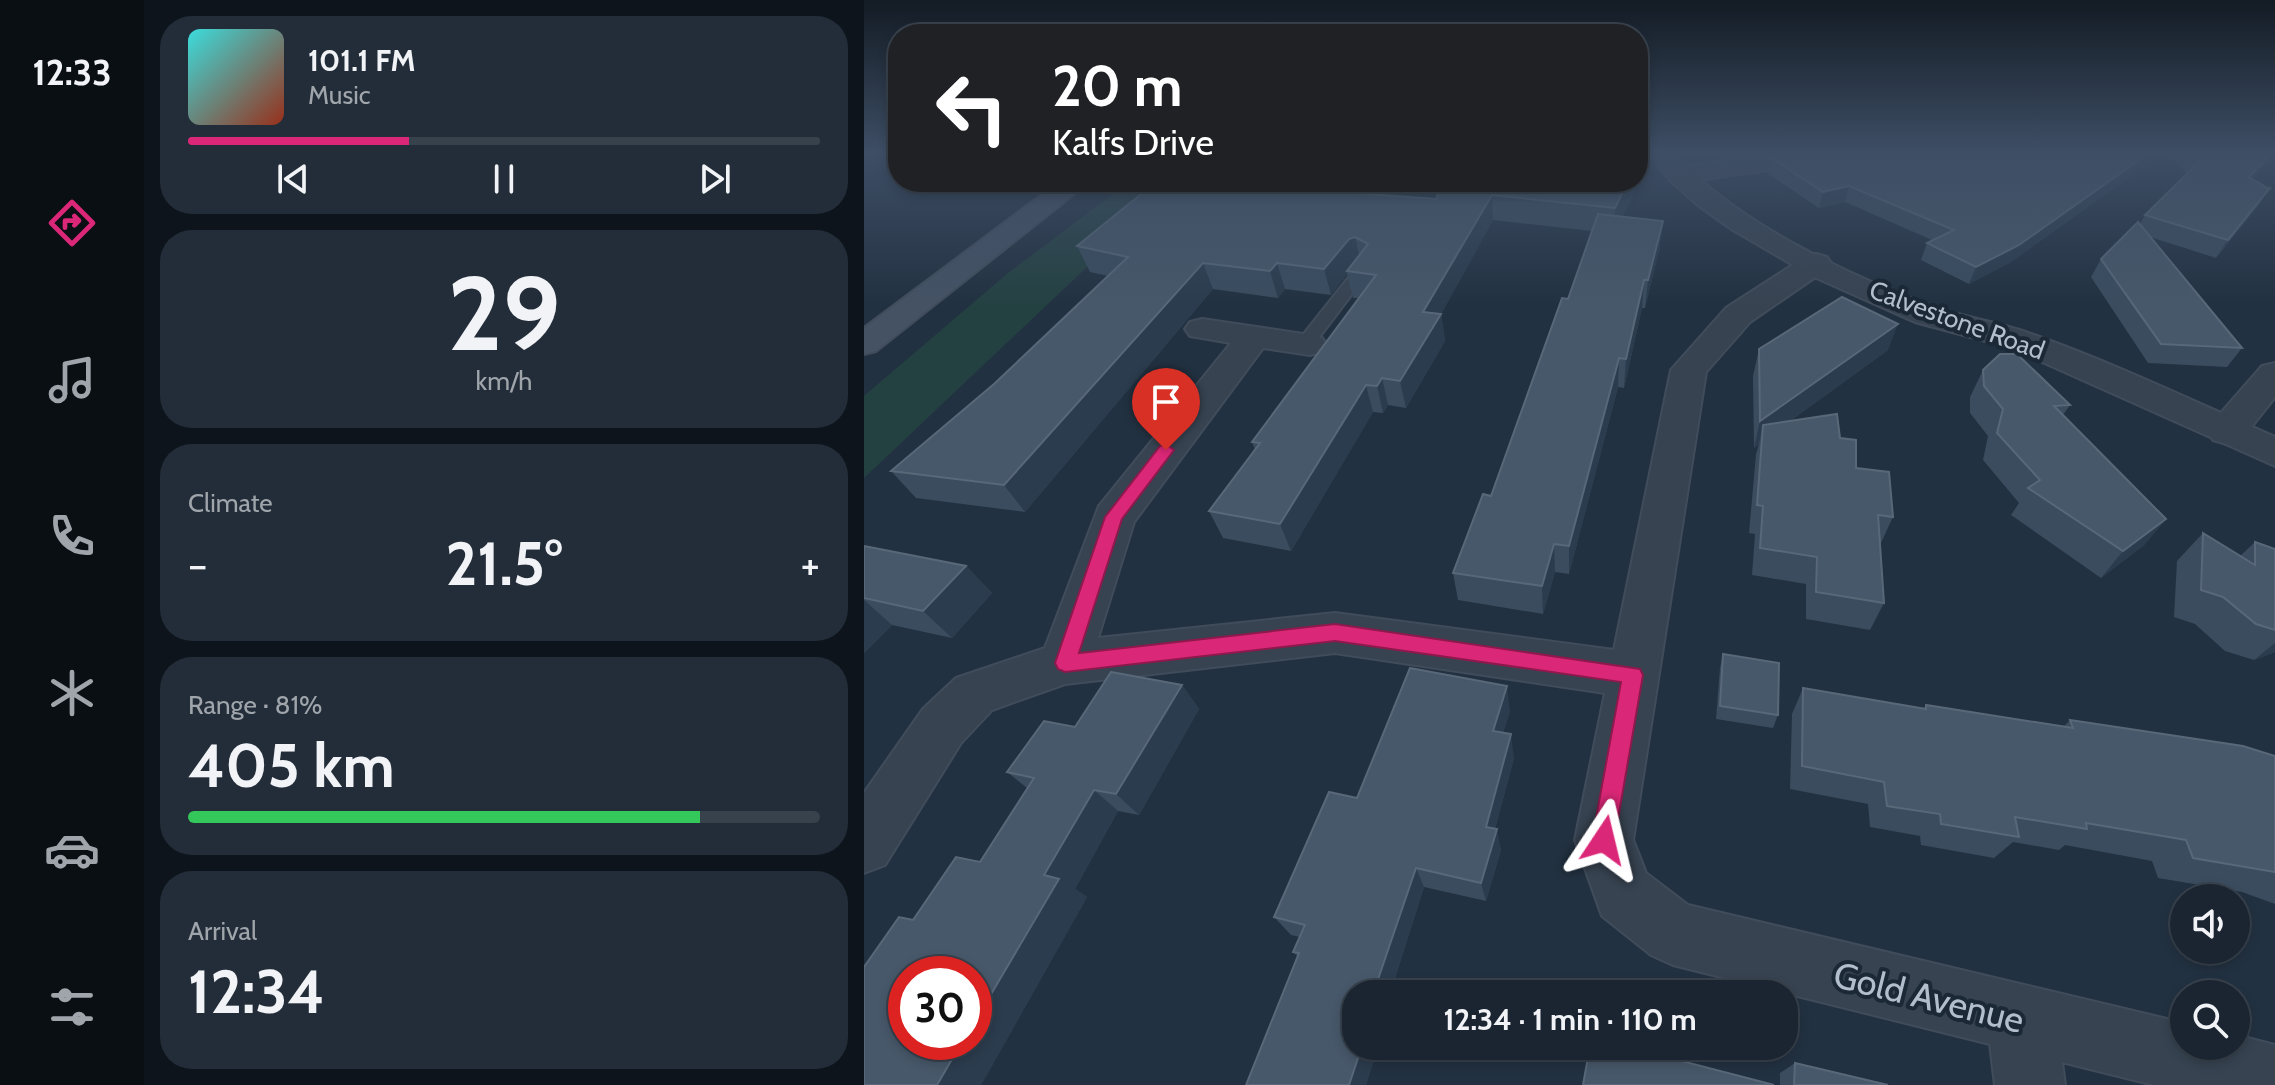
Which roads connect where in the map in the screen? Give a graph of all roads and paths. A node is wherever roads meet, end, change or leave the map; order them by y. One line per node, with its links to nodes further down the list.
1 (1048, 204): 7 (main road)
2 (1719, 204): 3 (street, Calvestone Road)
3 (1816, 263): 10 (street, Calvestone Road); 13 (street, Gold Avenue)
4 (1362, 270): 8 (lane)
5 (1202, 329): 6 (street)
6 (1253, 339): 8 (street); 12 (street)
7 (864, 344)
8 (1307, 345)
9 (2275, 374): 10 (street)
10 (2227, 431): 11 (street, Calvestone Road)
11 (2275, 453)
12 (1065, 663): 13 (street); 14 (street)
13 (1633, 675): 15 (street, Gold Avenue)
14 (864, 844)
15 (2026, 1053): 16 (street, Gold Avenue)
16 (2275, 1080)

